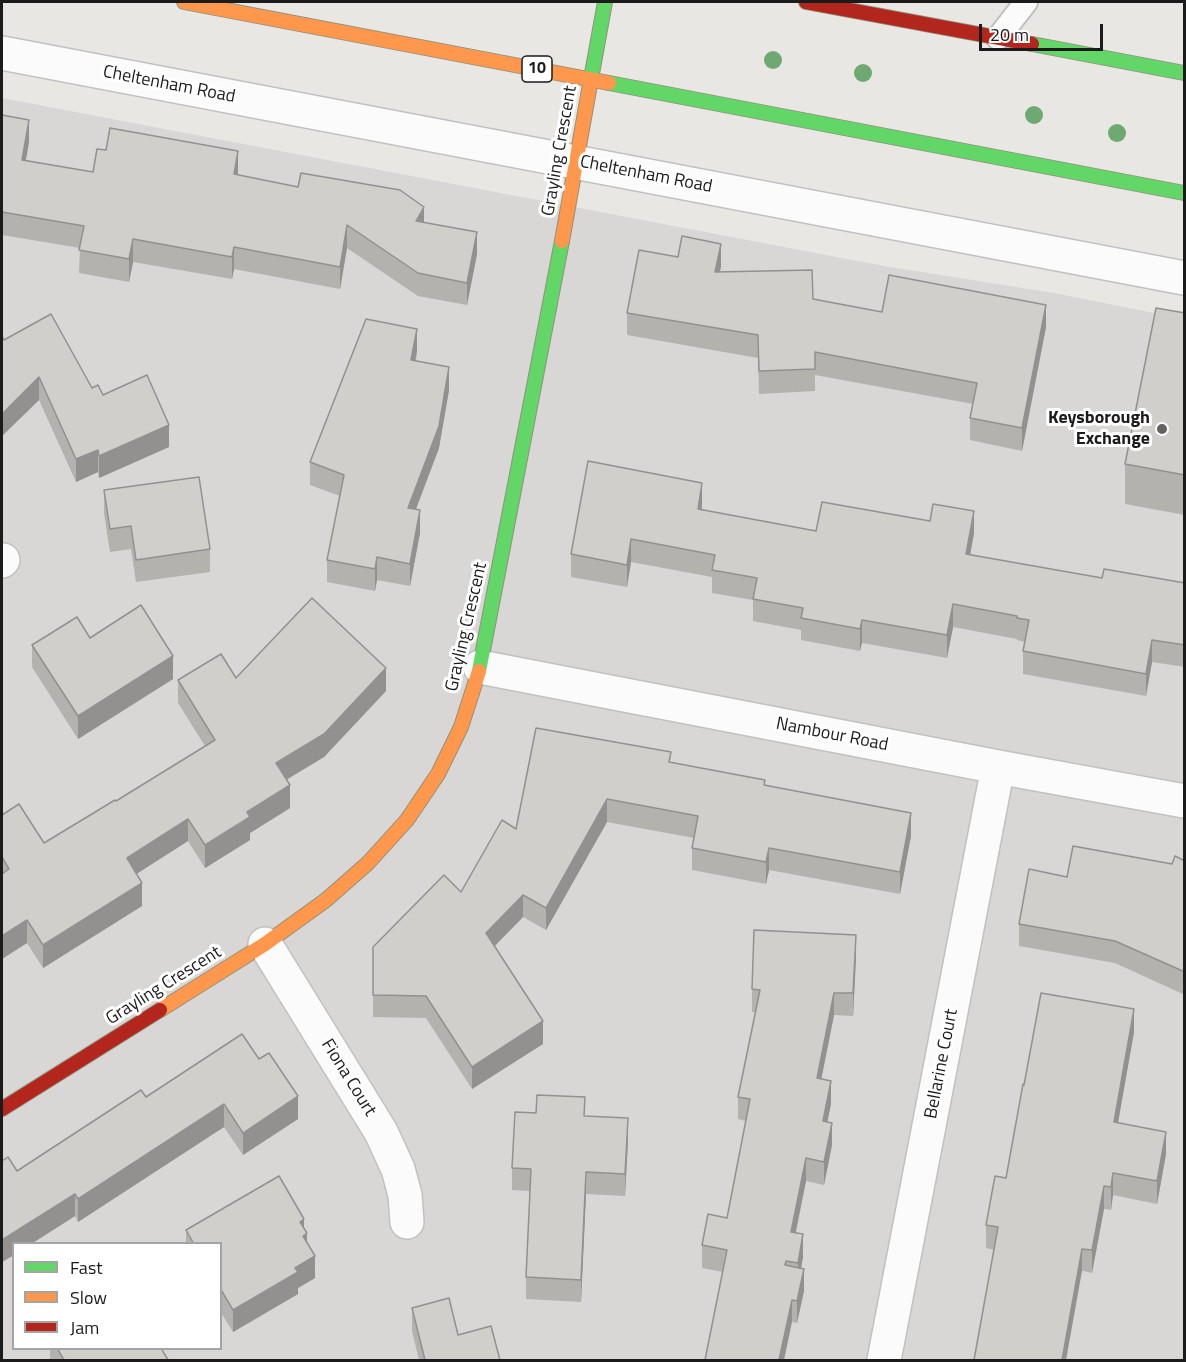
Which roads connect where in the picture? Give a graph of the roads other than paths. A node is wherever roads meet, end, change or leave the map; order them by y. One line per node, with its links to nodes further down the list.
1 (184, 2): 8 (main road, 10)
2 (605, 2): 8 (main road, Grayling Crescent)
3 (806, 2): 5 (main road)
4 (1026, 2): 5 (lane)
5 (998, 38): 7 (main road)
6 (2, 53): 9 (street, Cheltenham Road)
7 (1185, 73)
8 (591, 79): 9 (main road, Grayling Crescent); 10 (main road, 10)
9 (577, 162): 11 (street, Cheltenham Road); 12 (main road, Grayling Crescent)
10 (1185, 193)
11 (1185, 278)
12 (480, 667): 13 (street, Nambour Road); 15 (main road, Grayling Crescent)
13 (999, 767): 14 (street, Nambour Road); 18 (street, Bellarine Court)
14 (1185, 801)
15 (265, 944): 16 (main road, Grayling Crescent); 17 (street, Fiona Court)
16 (2, 1109)
17 (407, 1222)
18 (884, 1360)

